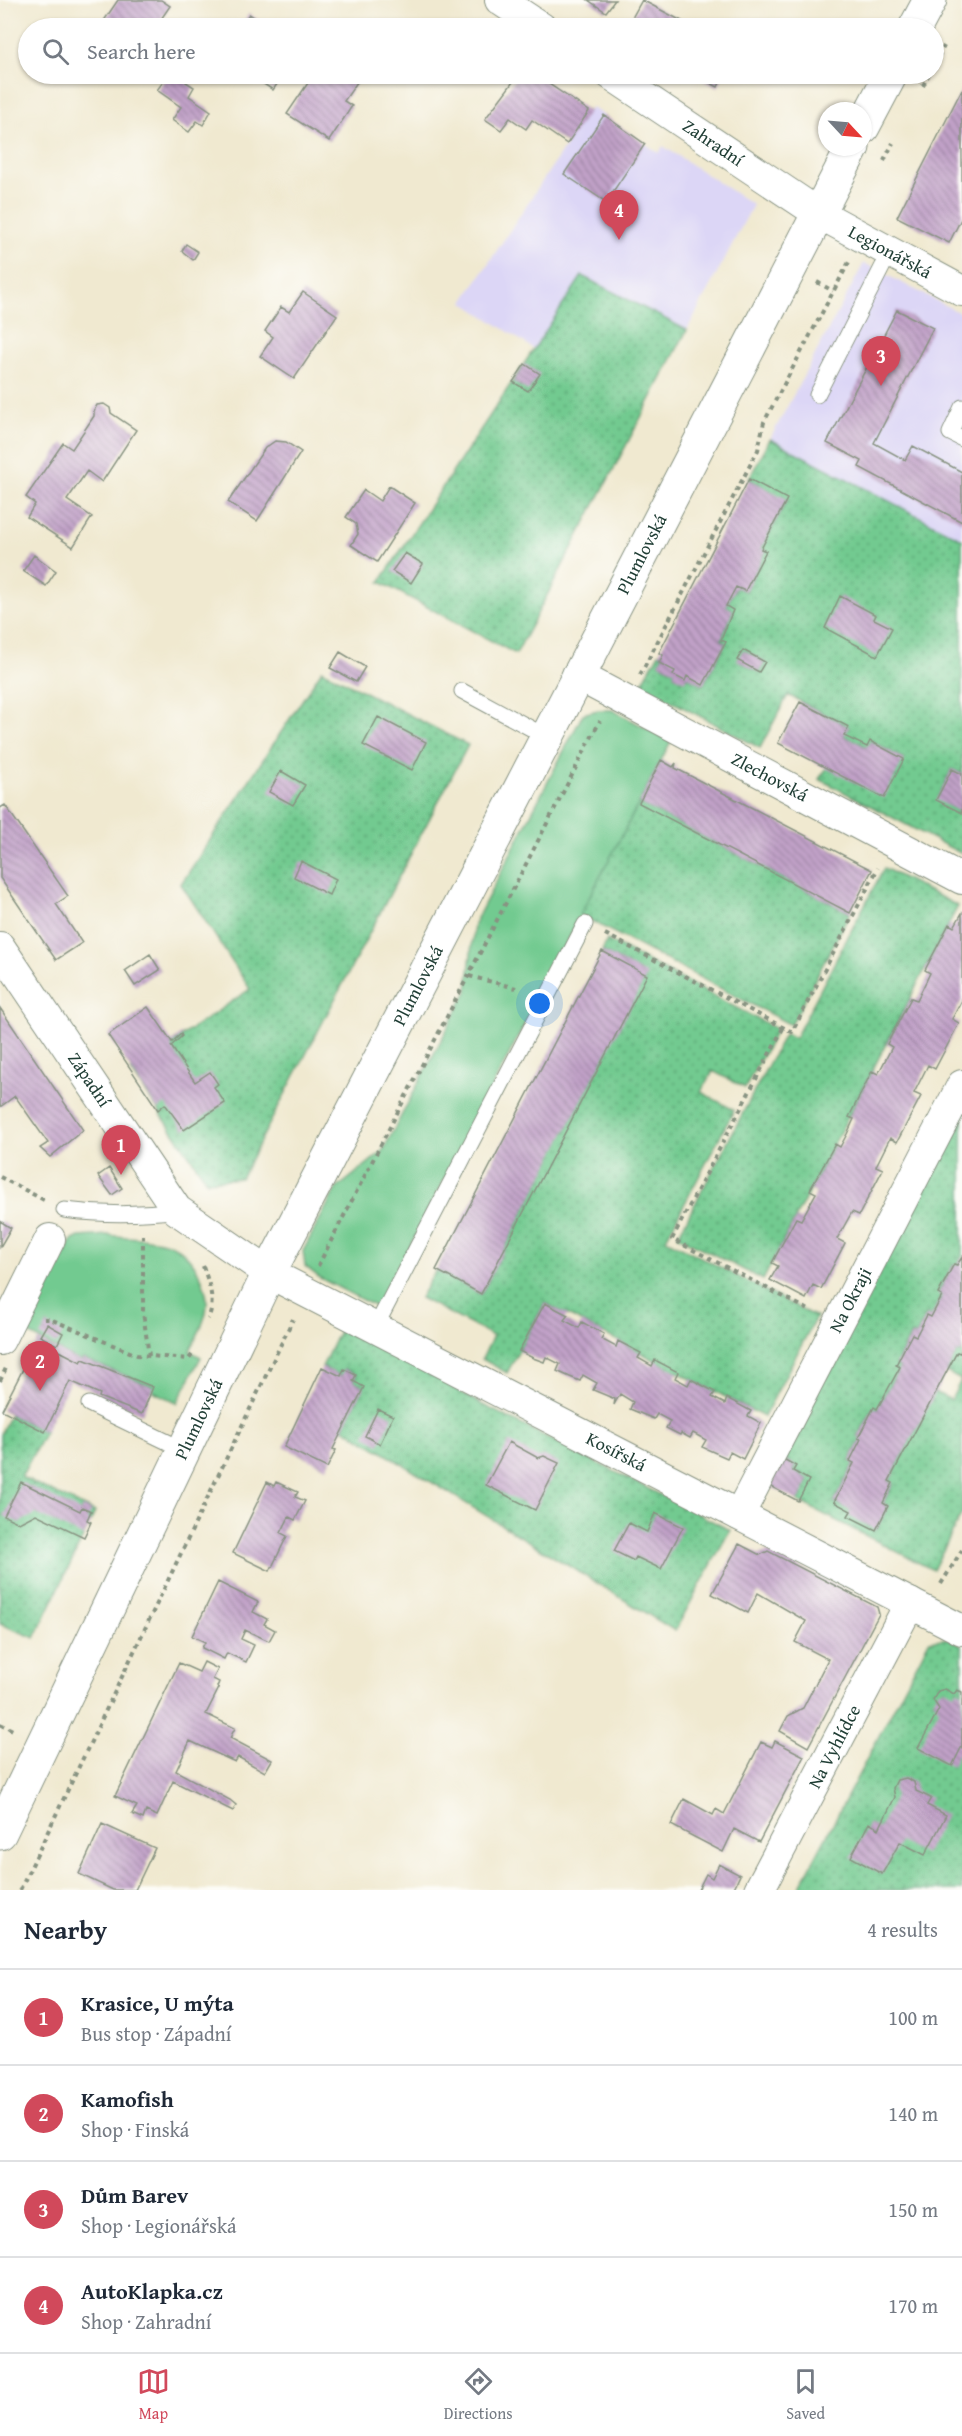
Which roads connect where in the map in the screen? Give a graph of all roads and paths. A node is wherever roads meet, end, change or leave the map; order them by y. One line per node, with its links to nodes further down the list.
1 (500, 0): 3 (street)
2 (930, 0): 4 (main road)
3 (528, 18)
4 (920, 18)
5 (625, 84): 13 (street, Zahradní)
6 (886, 84): 9 (main road)
7 (924, 84): 8 (path)
8 (919, 94)
9 (872, 110)
10 (897, 135): 12 (path)
11 (848, 156): 13 (main road, Plumlovská)
12 (881, 165)
13 (818, 213): 14 (street, Legionářská); 22 (main road, Plumlovská)
14 (856, 234): 15 (street, Legionářská); 17 (path)
15 (890, 252): 18 (street, Legionářská); 19 (lane)
16 (811, 279): 17 (path)
17 (833, 291): 24 (path)
18 (962, 291)
19 (818, 395)
20 (962, 408): 21 (lane)
21 (962, 439)
22 (577, 675): 24 (street, Zlechovská); 25 (main road, Plumlovská)
23 (462, 691): 25 (lane)
24 (622, 698): 26 (street, Zlechovská); 30 (path)
25 (545, 736): 42 (main road, Plumlovská)
26 (892, 842): 27 (street, Zlechovská); 32 (path)
27 (962, 879)
28 (585, 924): 32 (path); 47 (lane)
29 (0, 947): 36 (street, Západní)
30 (469, 976): 31 (path); 43 (path)
31 (516, 988)
32 (783, 1028): 46 (path)
33 (962, 1085): 46 (street, Na Okraji)
34 (0, 1177): 35 (path)
35 (64, 1210): 36 (lane)
36 (177, 1210): 42 (street, Západní)
37 (132, 1233): 38 (path)
38 (143, 1235): 39 (path); 49 (path)
39 (152, 1236)
40 (50, 1239): 48 (street)
41 (202, 1265): 45 (path)
42 (269, 1273): 43 (street, Kosířská); 50 (main road, Plumlovská)
43 (305, 1292): 47 (street, Kosířská); 51 (path)
44 (39, 1320): 49 (path)
45 (208, 1321)
46 (838, 1325): 55 (street, Na Okraji)
47 (375, 1328): 55 (street, Kosířská)
48 (5, 1351): 52 (path)
49 (149, 1356): 50 (path)
50 (226, 1362): 51 (path); 54 (main road, Plumlovská)
51 (264, 1379): 60 (path)
52 (0, 1381)
53 (89, 1404): 54 (lane)
54 (184, 1450): 59 (main road, Plumlovská)
55 (739, 1515): 57 (street, Kosířská)
56 (962, 1550): 57 (path)
57 (917, 1607): 58 (street, Kosířská); 61 (street, Na Vyhlídce)
58 (962, 1630)
59 (0, 1833)
60 (20, 1890)
61 (759, 1890)

